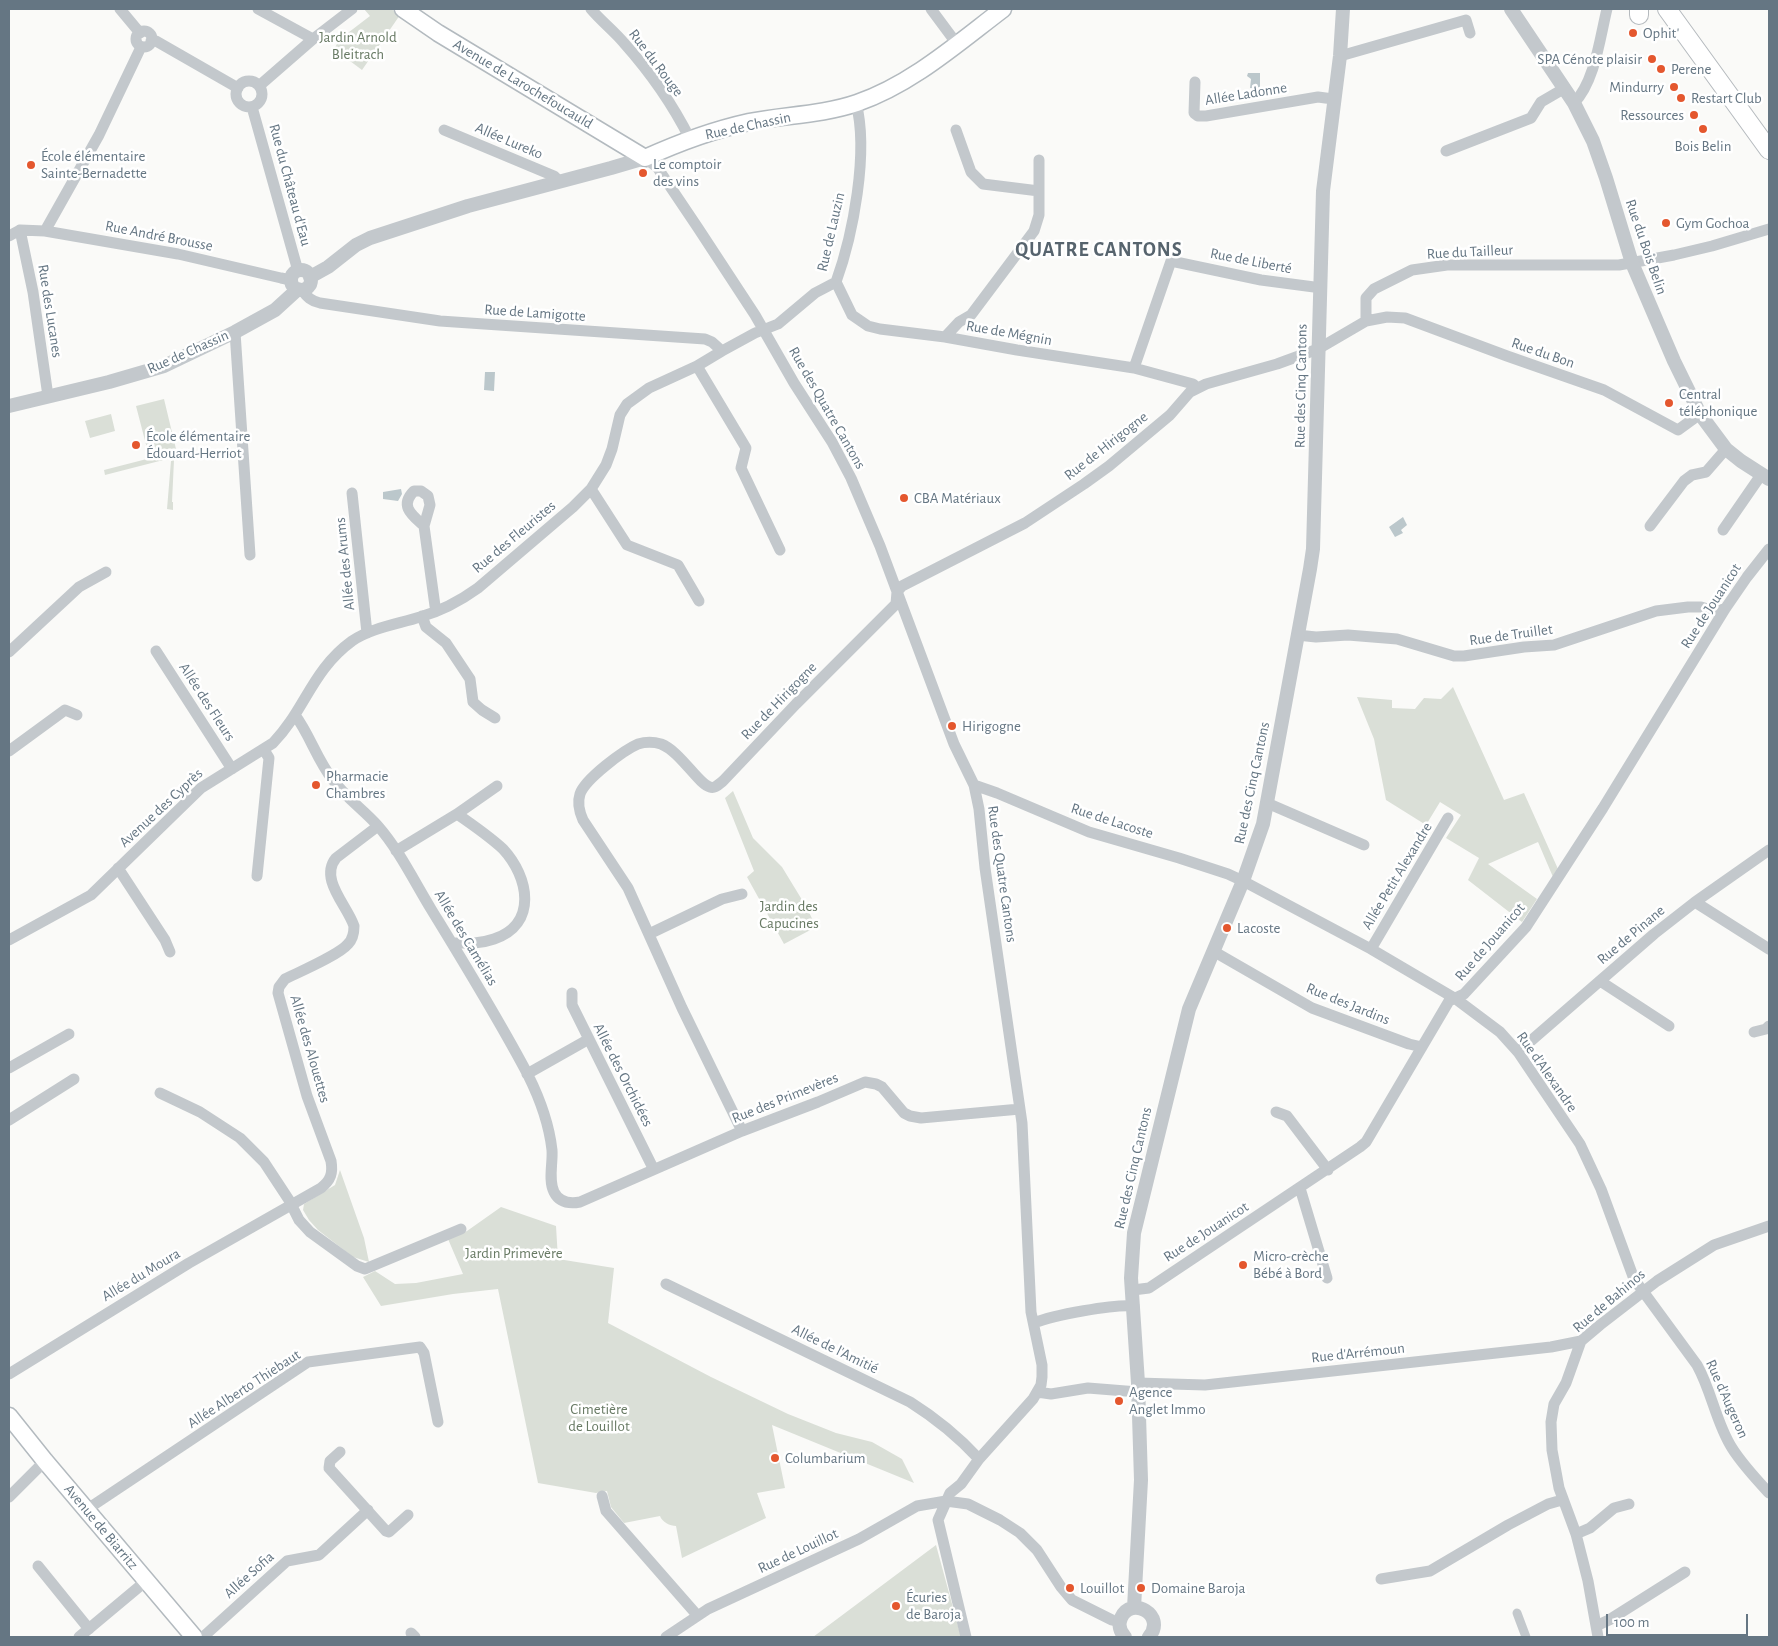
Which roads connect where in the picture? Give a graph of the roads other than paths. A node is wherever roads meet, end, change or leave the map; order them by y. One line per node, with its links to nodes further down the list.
1 (120, 9): 14 (street)
2 (258, 9): 13 (street)
3 (352, 9): 13 (street)
4 (403, 9): 30 (main road, Avenue de Larochefoucauld)
5 (591, 9): 27 (street, Rue du Rouge)
6 (931, 9): 15 (street)
7 (1003, 9): 15 (main road, Rue de Chassin)
8 (1343, 9): 16 (street, Rue des Cinq Cantons)
9 (1511, 9): 20 (street, Rue du Bois Belin)
10 (1607, 9): 23 (street)
11 (1667, 9): 28 (main road)
12 (1470, 33): 16 (street)
13 (313, 39): 18 (street)
14 (146, 44): 19 (street); 36 (street)
15 (957, 44): 22 (main road, Rue de Chassin)
16 (1340, 56): 21 (street, Rue des Cinq Cantons)
17 (1195, 82): 21 (street, Allée Ladonne)
18 (259, 86): 19 (street); 24 (street)
19 (238, 88): 24 (street)
20 (1565, 88): 23 (street, Rue du Bois Belin); 29 (street)
21 (1333, 99): 41 (street, Rue des Cinq Cantons)
22 (856, 103): 27 (main road, Rue de Chassin); 40 (street, Rue de Lauzin)
23 (1574, 103): 38 (street, Rue du Bois Belin)
24 (252, 107): 39 (street, Rue du Château d'Eau)
25 (444, 130): 32 (street, Allée Lureko)
26 (956, 130): 33 (street)
27 (690, 139): 30 (main road, Rue de Chassin)
28 (1769, 150)
29 (1446, 152)
30 (645, 158): 32 (street, Rue de Chassin); 43 (street, Rue des Quatre Cantons)
31 (1039, 160): 33 (street)
32 (560, 182): 39 (street, Rue de Chassin)
33 (1039, 191): 45 (street)
34 (1769, 229): 38 (street, Rue du Tailleur)
35 (20, 230): 36 (street, Rue André Brousse); 37 (street); 51 (street, Rue des Lucanes)
36 (45, 231): 39 (street, Rue André Brousse)
37 (9, 236)
38 (1632, 263): 42 (street, Rue du Tailleur); 53 (street, Rue du Bois Belin)
39 (300, 281): 44 (street, Rue de Chassin); 47 (street, Rue de Lamigotte)
40 (836, 282): 43 (street, Rue de Lauzin); 45 (street, Rue de Mégnin)
41 (1320, 287): 46 (street, Rue des Cinq Cantons); 49 (street, Rue de Liberté)
42 (1366, 321): 46 (street); 53 (street, Rue du Bon)
43 (764, 329): 47 (street); 65 (street, Rue des Quatre Cantons)
44 (235, 332): 51 (street, Rue de Chassin); 63 (street)
45 (945, 337): 49 (street, Rue de Mégnin)
46 (1318, 349): 50 (street, Rue de Hirigogne); 71 (street, Rue des Cinq Cantons)
47 (722, 351): 48 (street, Rue des Fleuristes)
48 (697, 366): 56 (street, Rue des Fleuristes); 62 (street)
49 (1134, 368): 50 (street, Rue de Mégnin)
50 (1198, 388): 65 (street, Rue de Hirigogne)
51 (48, 396): 52 (street, Rue de Chassin)
52 (9, 406)
53 (1700, 414): 54 (street, Rue du Bois Belin)
54 (1726, 449): 55 (street, Rue du Bois Belin); 59 (street)
55 (1765, 477): 60 (street)
56 (591, 489): 66 (street); 68 (street, Rue des Fleuristes)
57 (352, 493): 70 (street, Allée des Arums)
58 (424, 526): 68 (street)
59 (1650, 526)
60 (1723, 530)
61 (1769, 549): 67 (street, Rue de Jouanicot)
62 (780, 550)
63 (250, 554)
64 (106, 572): 73 (street)
65 (897, 592): 80 (street, Rue des Quatre Cantons); 94 (street, Rue de Hirigogne)
66 (699, 601)
67 (1725, 610): 71 (street, Rue de Truillet); 103 (street, Rue de Jouanicot)
68 (437, 611): 69 (street, Rue des Fleuristes)
69 (422, 616): 70 (street, Rue des Fleuristes); 76 (street)
70 (367, 633): 75 (street, Rue des Fleuristes)
71 (1297, 634): 82 (street, Rue des Cinq Cantons)
72 (156, 651): 79 (street, Allée des Fleurs)
73 (9, 652)
74 (78, 715): 78 (street)
75 (295, 715): 77 (street, Avenue des Cyprès); 85 (street, Allée des Camélias)
76 (495, 718)
77 (264, 750): 79 (street, Avenue des Cyprès); 90 (street)
78 (9, 751)
79 (232, 768): 89 (street, Avenue des Cyprès)
80 (974, 785): 91 (street, Rue de Lacoste); 115 (street, Rue des Quatre Cantons)
81 (497, 786): 83 (street)
82 (1267, 803): 86 (street); 91 (street, Rue des Cinq Cantons)
83 (457, 814): 88 (street); 96 (street)
84 (1448, 818): 97 (street, Allée Petit Alexandre)
85 (378, 826): 88 (street, Allée des Camélias); 123 (street, Allée des Alouettes)
86 (1364, 845)
87 (1769, 850): 93 (street, Rue de Pinane)
88 (396, 851): 96 (street, Allée des Camélias)
89 (118, 868): 95 (street, Avenue des Cyprès); 100 (street, Avenue des Cyprès)
90 (257, 876)
91 (1243, 881): 97 (street, Rue d'Alexandre); 99 (street, Rue des Cinq Cantons)
92 (742, 894): 94 (street)
93 (1695, 902): 98 (street); 101 (street, Rue de Pinane)
94 (648, 934): 118 (street, Rue de Hirigogne)
95 (9, 940)
96 (452, 943): 112 (street, Allée des Camélias)
97 (1370, 949): 103 (street, Rue d'Alexandre)
98 (1769, 949)
99 (1212, 951): 109 (street, Rue des Jardins); 128 (street, Rue des Cinq Cantons)
100 (170, 952)
101 (1600, 981): 104 (street); 110 (street, Rue de Pinane)
102 (572, 993): 108 (street, Allée des Orchidées)
103 (1456, 998): 109 (street, Rue de Jouanicot); 110 (street, Rue d'Alexandre)
104 (1669, 1026)
105 (1769, 1026): 106 (street)
106 (1754, 1032)
107 (69, 1034): 111 (street)
108 (589, 1039): 112 (street); 119 (street, Allée des Orchidées)
109 (1422, 1047): 120 (street, Rue de Jouanicot)
110 (1518, 1052): 129 (street, Rue d'Alexandre)
111 (9, 1068)
112 (527, 1074): 122 (street, Allée des Camélias)
113 (74, 1079): 117 (street)
114 (160, 1092): 123 (street)
115 (1020, 1108): 118 (street, Rue des Primevères); 131 (street, Rue des Quatre Cantons)
116 (1276, 1112): 120 (street)
117 (9, 1120)
118 (742, 1131): 119 (street, Rue des Primevères)
119 (653, 1168): 122 (street, Rue des Primevères)
120 (1328, 1170): 121 (street, Rue de Jouanicot)
121 (1300, 1188): 126 (street); 128 (street, Rue de Jouanicot)
122 (561, 1199)
123 (292, 1204): 125 (street); 133 (street, Allée du Moura)
124 (1769, 1226): 129 (street, Rue de Bahinos)
125 (461, 1229)
126 (1327, 1278)
127 (666, 1284): 139 (street, Allée de l'Amitié)
128 (1133, 1290): 130 (street, Rue des Cinq Cantons)
129 (1642, 1292): 132 (street, Rue de Bahinos); 141 (street, Rue d'Augeron)
130 (1134, 1306): 131 (street); 134 (street, Rue des Cinq Cantons)
131 (1034, 1323): 135 (street, Rue des Quatre Cantons)
132 (1581, 1341): 134 (street, Rue d'Arrémoun); 144 (street, Rue de Bahinos)
133 (9, 1374)
134 (1138, 1387): 135 (street, Rue d'Arrémoun); 155 (street, Rue des Cinq Cantons)
135 (1037, 1392): 139 (street, Rue des Quatre Cantons)
136 (9, 1416): 140 (main road, Avenue de Biarritz)
137 (438, 1422): 147 (street, Allée Alberto Thiebaut)
138 (340, 1452): 148 (street)
139 (979, 1459): 145 (street, Rue des Quatre Cantons)
140 (45, 1461): 142 (street); 147 (main road, Avenue de Biarritz)
141 (1769, 1493)
142 (9, 1496)
143 (602, 1496): 157 (street)
144 (1562, 1500): 150 (street, Rue de Bahinos); 153 (street)
145 (946, 1501): 157 (street, Rue de Louillot); 158 (street, Rue de Louillot); 165 (street, Rue des Quatre Cantons)
146 (1629, 1504): 150 (street)
147 (86, 1510): 154 (main road, Avenue de Biarritz)
148 (368, 1510): 149 (street); 161 (street, Allée Sofia)
149 (408, 1515)
150 (1576, 1534): 160 (street, Rue de Bahinos)
151 (38, 1566): 159 (street)
152 (1685, 1572): 160 (street)
153 (1380, 1579)
154 (146, 1581): 159 (street); 161 (main road, Avenue de Biarritz)
155 (1134, 1608): 158 (street); 162 (street)
156 (1517, 1613): 167 (street)
157 (698, 1615): 164 (street, Rue de Louillot)
158 (1120, 1622): 166 (street)
159 (89, 1629): 163 (street)
160 (1597, 1632)
161 (194, 1636)
162 (1152, 1636)
163 (80, 1637)
164 (666, 1637)
165 (966, 1637)
166 (1125, 1637)
167 (1526, 1637)

